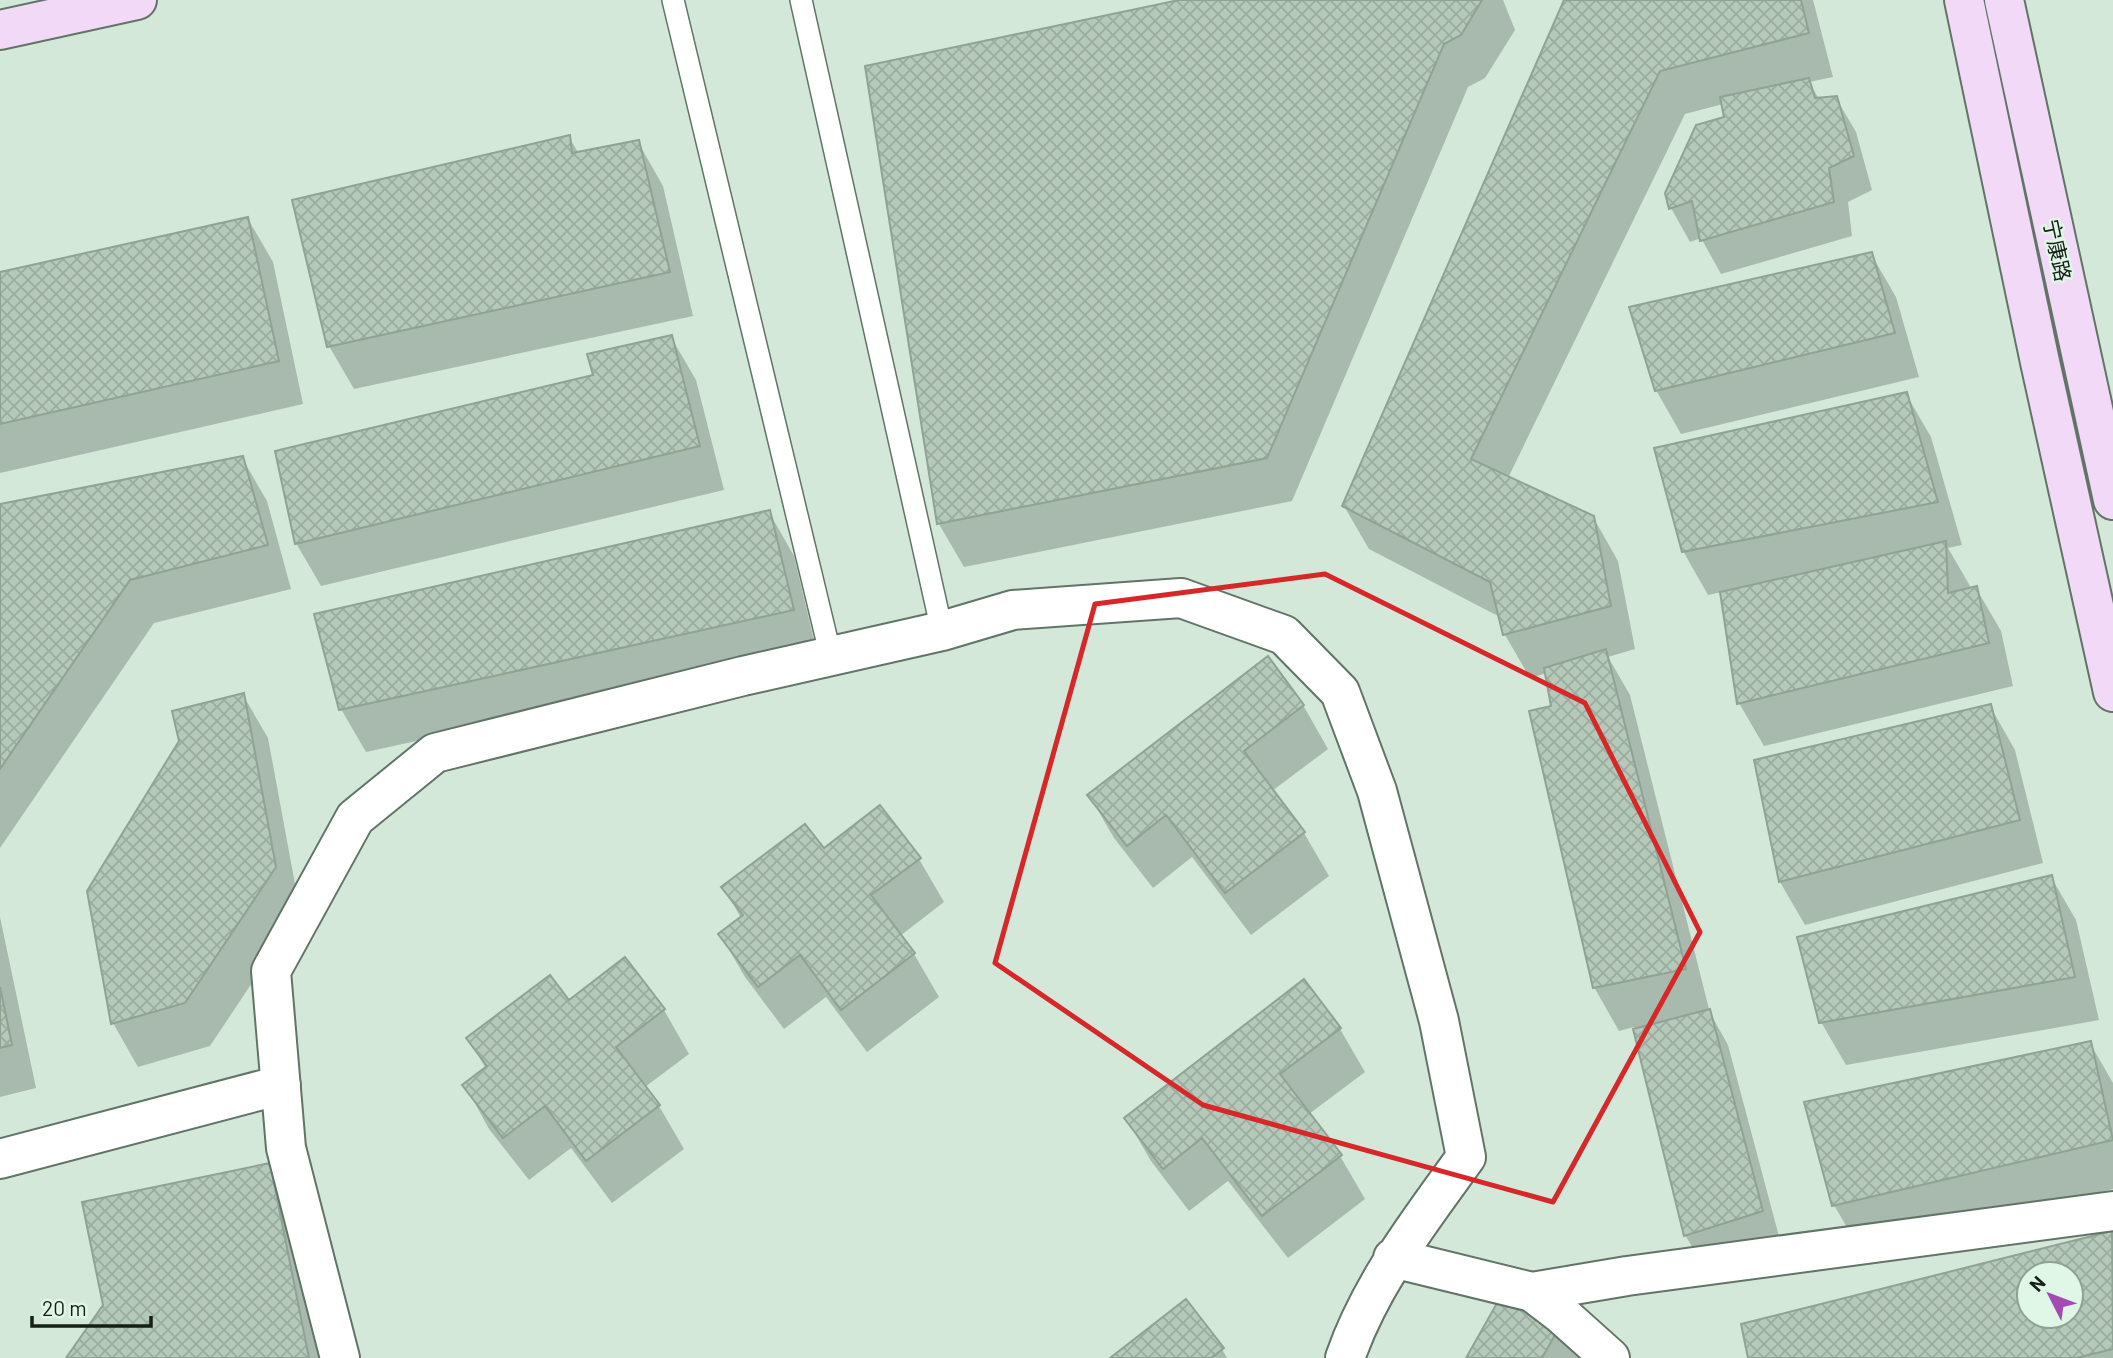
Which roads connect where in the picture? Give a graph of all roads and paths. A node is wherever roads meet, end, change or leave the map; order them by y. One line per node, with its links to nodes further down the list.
1 (137, 0): 6 (main road)
2 (673, 0): 9 (lane)
3 (801, 0): 8 (lane)
4 (1964, 0): 10 (main road)
5 (2004, 0): 7 (main road, 宁康路)
6 (0, 30)
7 (2113, 500)
8 (942, 631): 9 (street); 14 (street)
9 (831, 657): 11 (street)
10 (2113, 692)
11 (281, 1085): 12 (street); 16 (street)
12 (0, 1159)
13 (2113, 1211): 15 (street)
14 (1393, 1258): 15 (street); 17 (street)
15 (1532, 1293): 18 (street)
16 (340, 1358)
17 (1345, 1358)
18 (1610, 1358)

